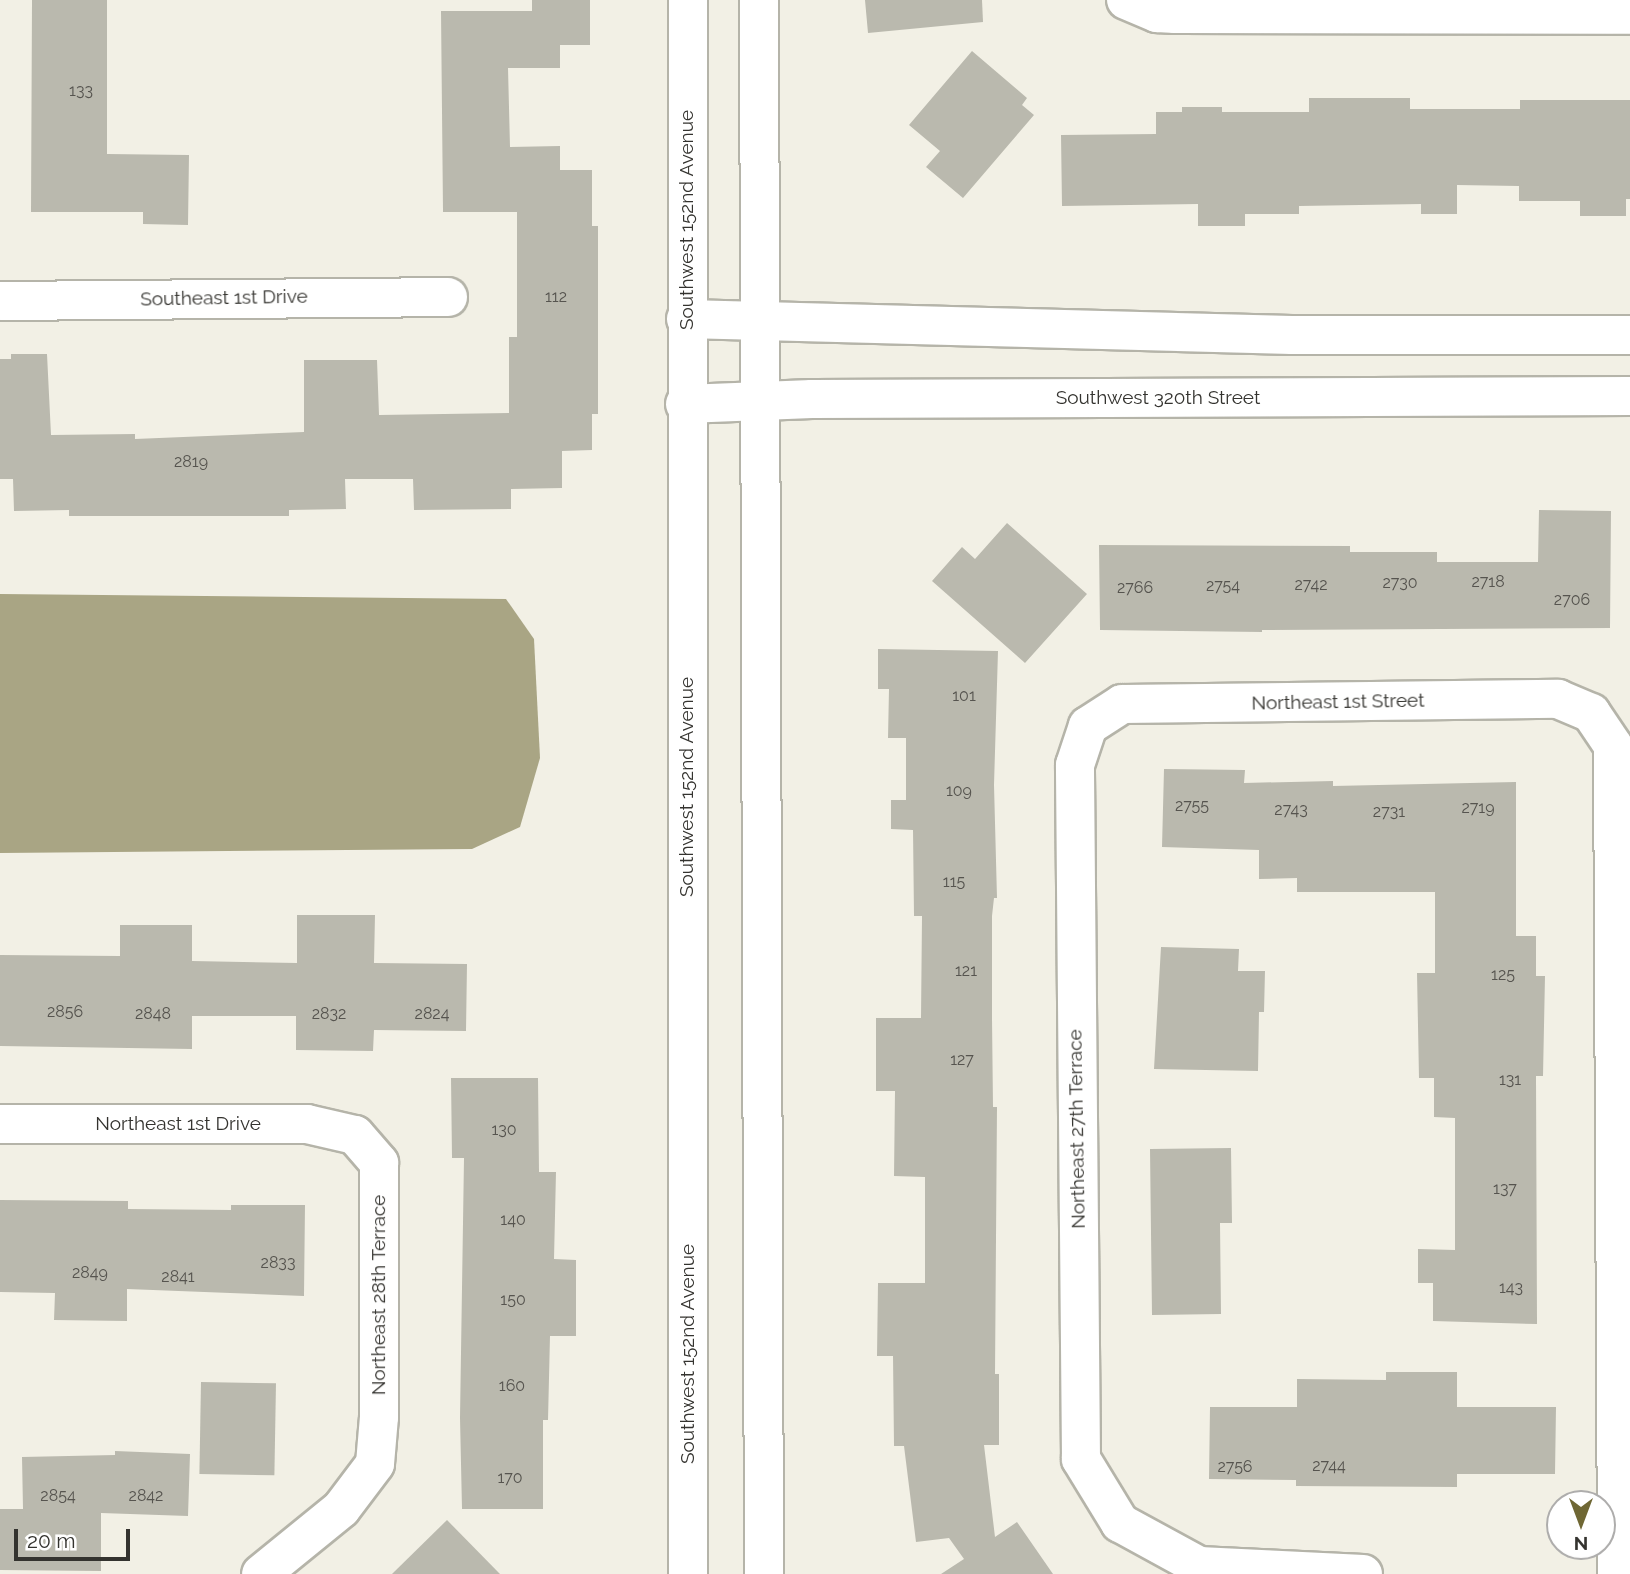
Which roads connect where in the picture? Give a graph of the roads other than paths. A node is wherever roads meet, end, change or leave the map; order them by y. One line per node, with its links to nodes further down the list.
1 (688, 0): 8 (street, Southwest 152nd Avenue)
2 (759, 0): 9 (street)
3 (1126, 0): 4 (street)
4 (1353, 7): 5 (street)
5 (1630, 15)
6 (448, 297): 7 (street, Southeast 1st Drive)
7 (0, 301)
8 (686, 319): 9 (street); 13 (street, Southwest 152nd Avenue)
9 (760, 321): 10 (street); 12 (street)
10 (1630, 335)
11 (1630, 396): 12 (street, Southwest 320th Street)
12 (761, 400): 13 (street, Southwest 320th Street); 19 (street)
13 (685, 404): 18 (street, Southwest 152nd Avenue)
14 (1088, 726): 20 (street, Northeast 27th Terrace); 21 (street, Northeast 1st Street)
15 (0, 1124): 16 (street, Northeast 1st Drive)
16 (355, 1135): 17 (street, Northeast 28th Terrace)
17 (261, 1574)
18 (688, 1574)
19 (764, 1574)
20 (1363, 1574)
21 (1618, 1574)

